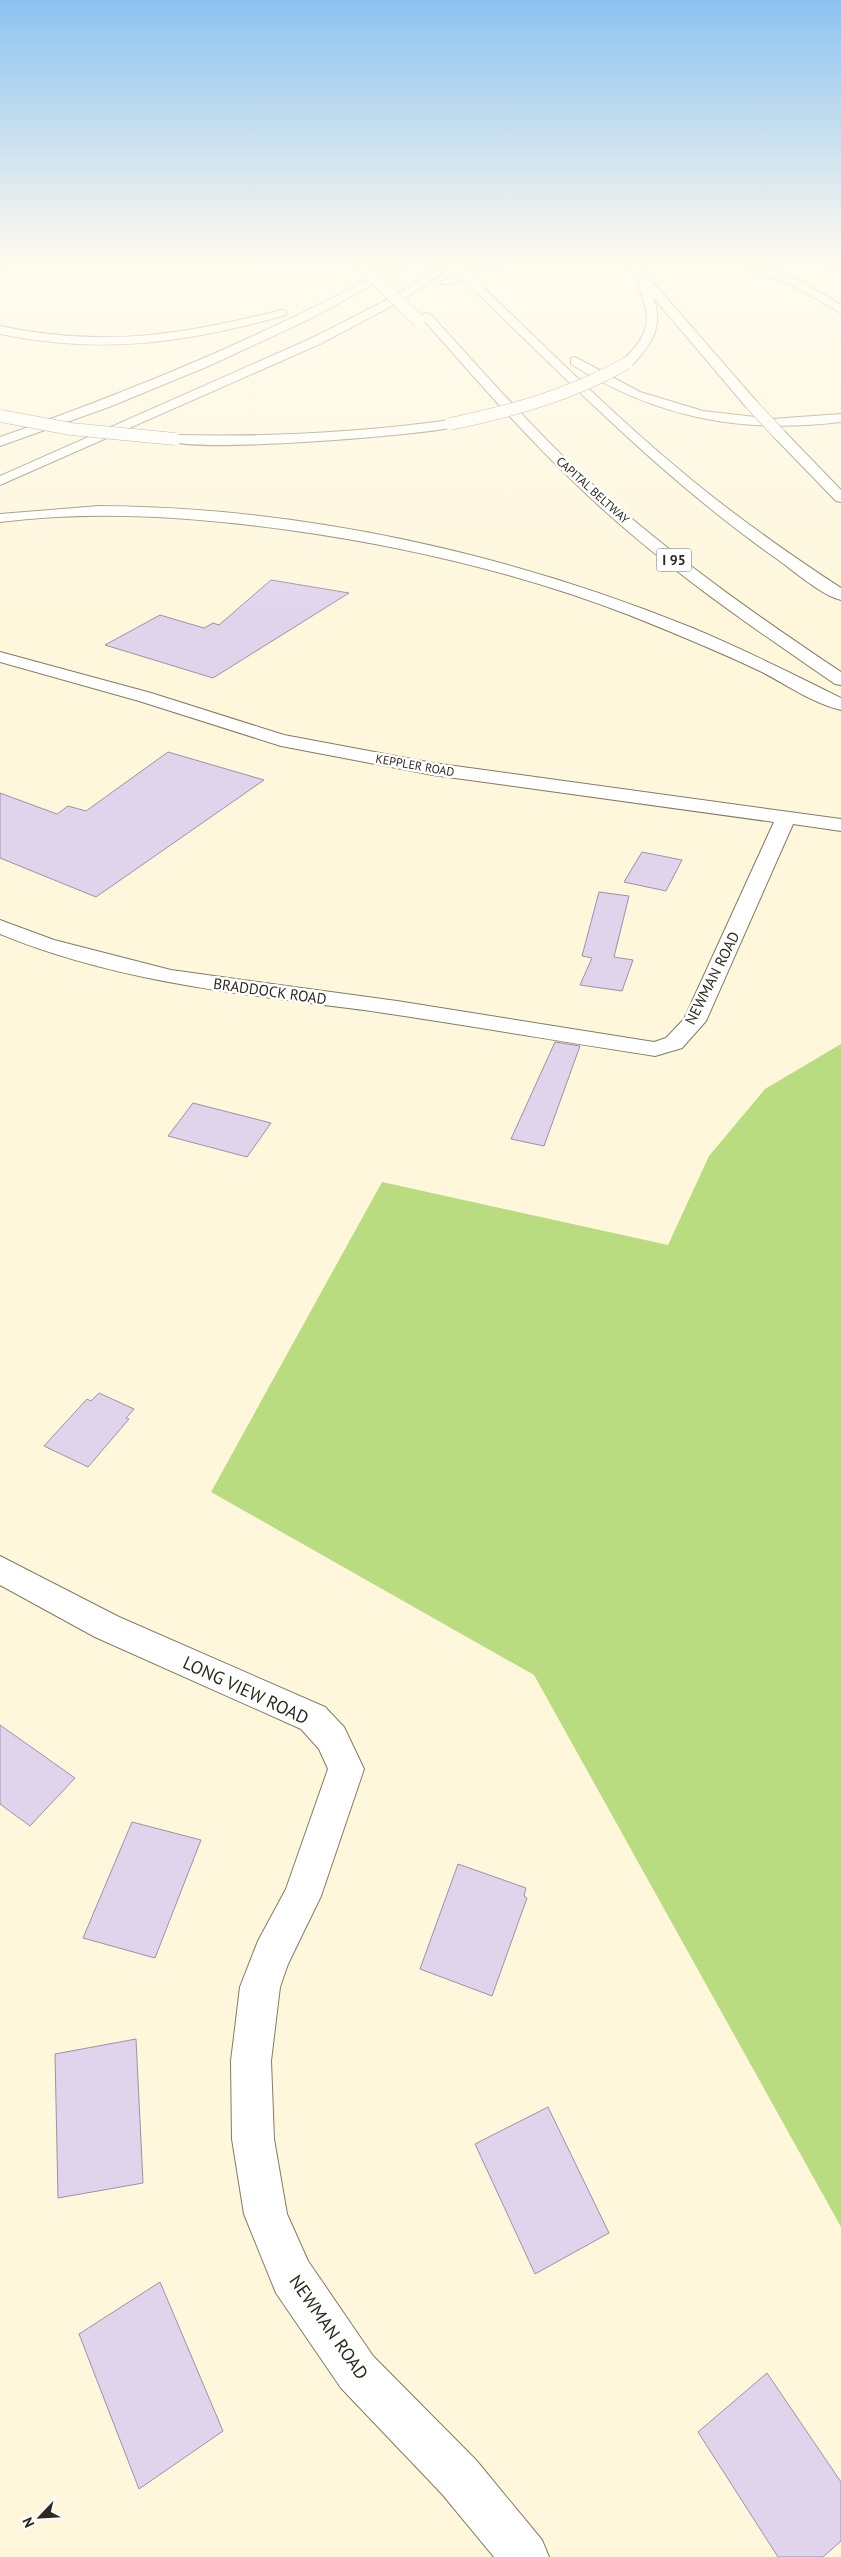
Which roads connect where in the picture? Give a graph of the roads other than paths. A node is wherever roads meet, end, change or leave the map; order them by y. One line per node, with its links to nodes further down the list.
1 (155, 382): 10 (main road)
2 (189, 382): 13 (main road)
3 (223, 382): 15 (main road)
4 (485, 382): 20 (main road, CAPITAL BELTWAY / I 95)
5 (576, 382): 18 (main road)
6 (591, 382): 9 (main road, bridge)
7 (613, 382): 11 (main road)
8 (733, 382): 16 (main road, bridge)
9 (0, 416)
10 (66, 418): 12 (main road); 14 (main road)
11 (841, 418)
12 (0, 429)
13 (54, 438)
14 (0, 442)
15 (0, 481)
16 (841, 498)
17 (0, 518): 21 (main road)
18 (841, 595)
19 (0, 657): 22 (main road, KEPPLER ROAD)
20 (841, 680)
21 (841, 705)
22 (786, 818): 23 (main road, KEPPLER ROAD); 25 (main road, NEWMAN ROAD)
23 (841, 825)
24 (0, 926): 25 (main road, BRADDOCK ROAD)
25 (546, 1030)
26 (0, 1569): 27 (main road, LONG VIEW ROAD)
27 (272, 1955): 28 (main road, NEWMAN ROAD)
28 (525, 2557)

